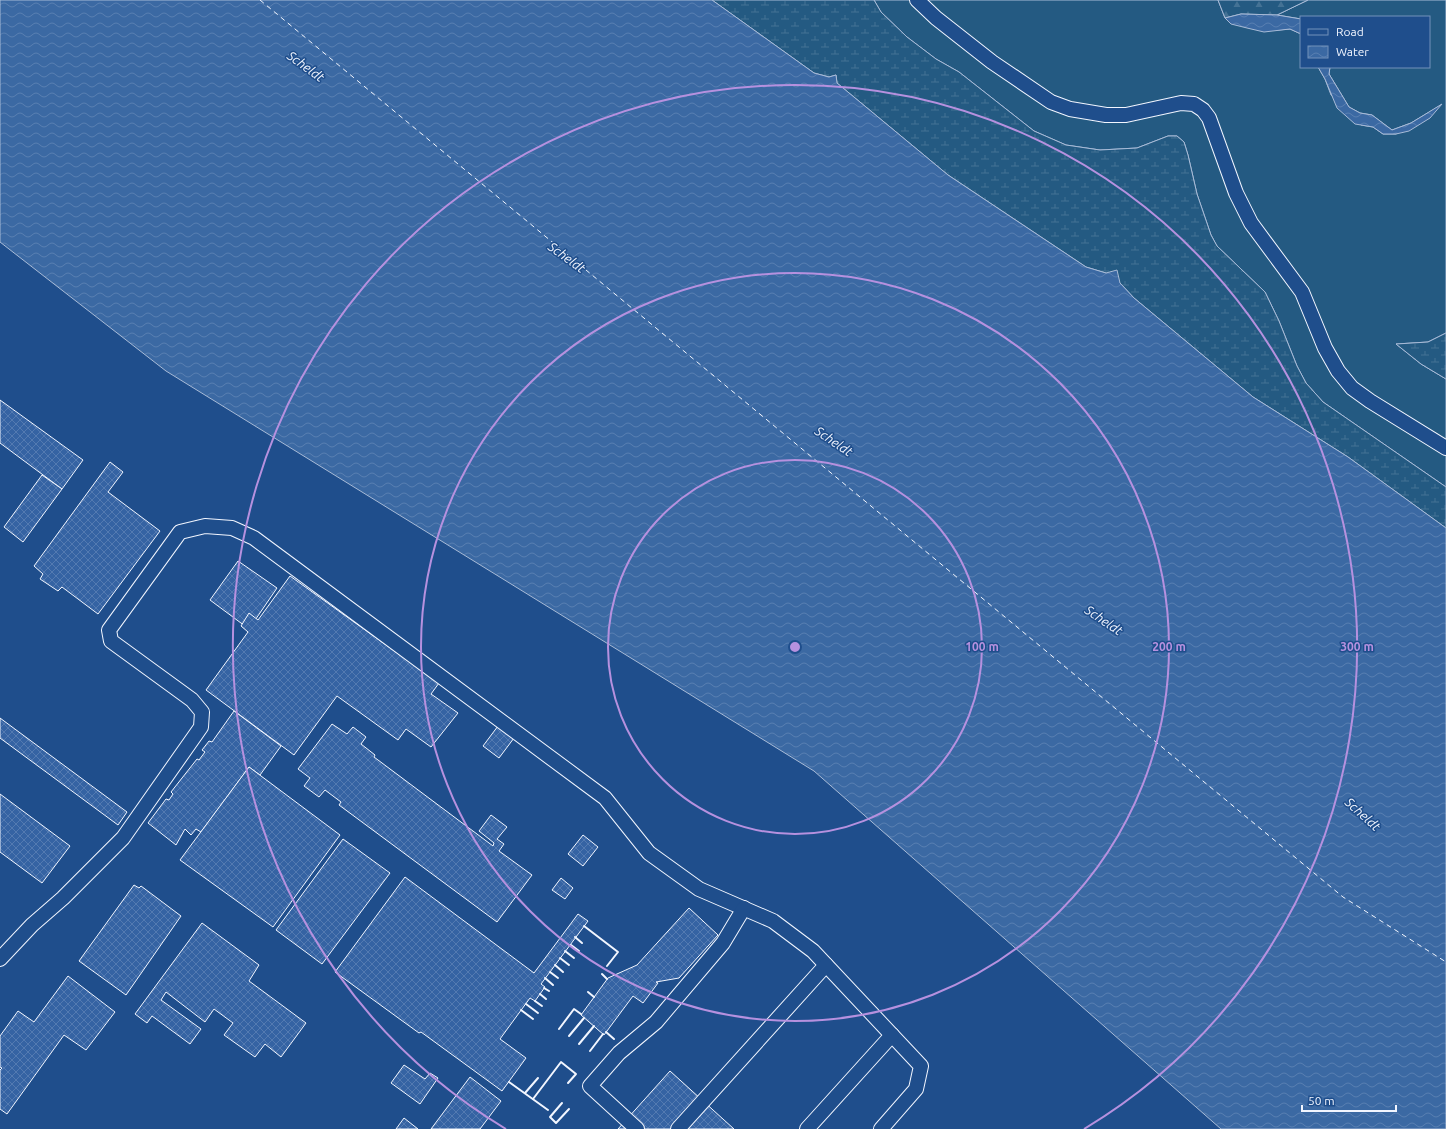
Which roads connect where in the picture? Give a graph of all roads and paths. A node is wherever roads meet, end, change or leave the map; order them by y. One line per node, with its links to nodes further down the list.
1 (917, 0): 2 (lane)
2 (1446, 448)
3 (744, 908): 4 (lane); 5 (lane); 7 (lane)
4 (0, 959)
5 (826, 965): 6 (lane); 8 (lane)
6 (892, 1035): 9 (lane); 10 (lane)
7 (637, 1129)
8 (678, 1129)
9 (807, 1129)
10 (881, 1129)

